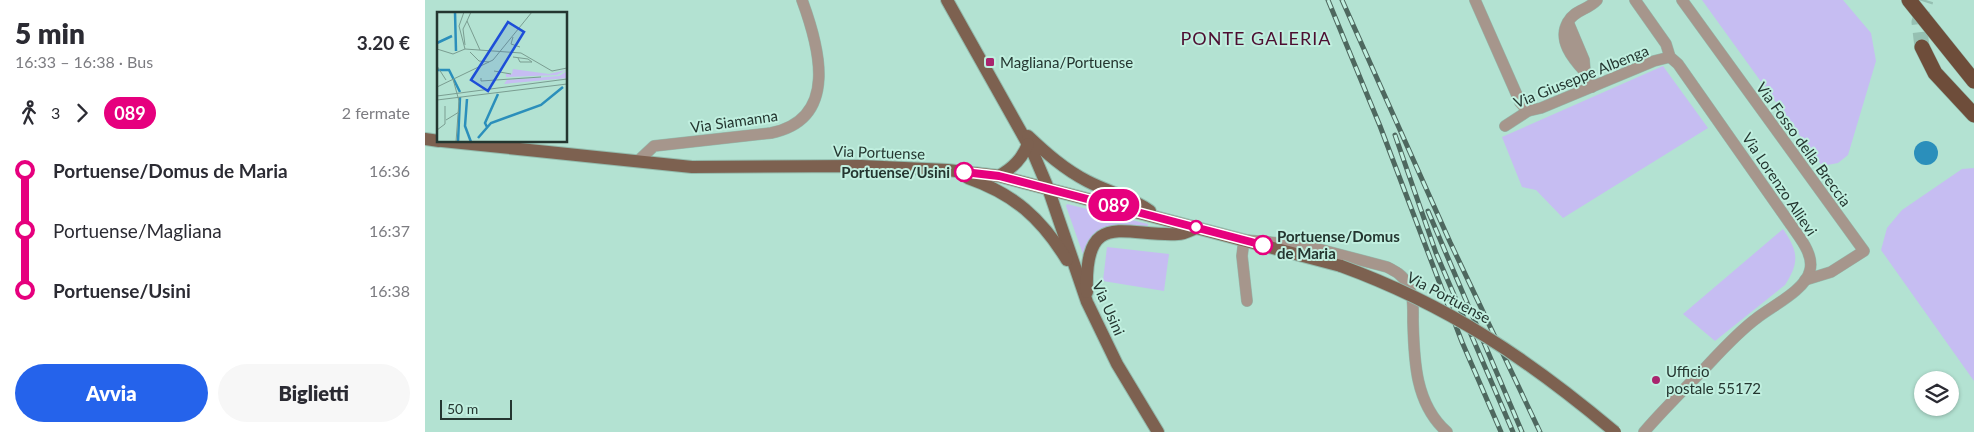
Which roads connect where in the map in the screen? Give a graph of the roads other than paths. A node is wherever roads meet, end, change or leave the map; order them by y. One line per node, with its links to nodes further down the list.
1 (802, 0): 18 (street, Via Siamanna)
2 (947, 0): 15 (main road, Via Usini)
3 (1475, 0): 12 (street)
4 (1597, 0): 11 (street)
5 (1635, 0): 9 (street, Via Lorenzo Allievi)
6 (1682, 0): 26 (street, Via Fosso della Breccia)
7 (1909, 0): 10 (highway)
8 (1922, 47): 13 (highway)
9 (1670, 57): 11 (street, Via Giuseppe Albenga); 26 (street, Via Lorenzo Allievi)
10 (1974, 81)
11 (1592, 87): 12 (street, Via Giuseppe Albenga)
12 (1528, 111): 14 (street, Via Giuseppe Albenga)
13 (1974, 115)
14 (1505, 126)
15 (1019, 128): 17 (main road, Via Usini); 22 (main road)
16 (450, 142): 18 (main road, Via Portuense)
17 (1028, 144): 20 (main road); 21 (main road, Via Usini)
18 (638, 161): 19 (main road, Via Portuense)
19 (947, 170): 20 (main road, Via Portuense); 25 (main road)
20 (999, 176): 21 (main road, Via Portuense)
21 (1048, 188): 22 (main road, Via Portuense); 25 (main road, Via Usini)
22 (1156, 216): 23 (main road, Via Portuense)
23 (1196, 228): 24 (main road, Via Portuense); 27 (main road)
24 (1244, 240): 28 (street); 30 (street); 31 (main road, Via Portuense, bridge)
25 (1078, 277): 27 (main road, Via Usini)
26 (1805, 280): 32 (street)
27 (1087, 302): 29 (main road, Via Usini)
28 (1247, 302)
29 (1158, 432)
30 (1447, 432)
31 (1615, 432)
32 (1644, 432)

